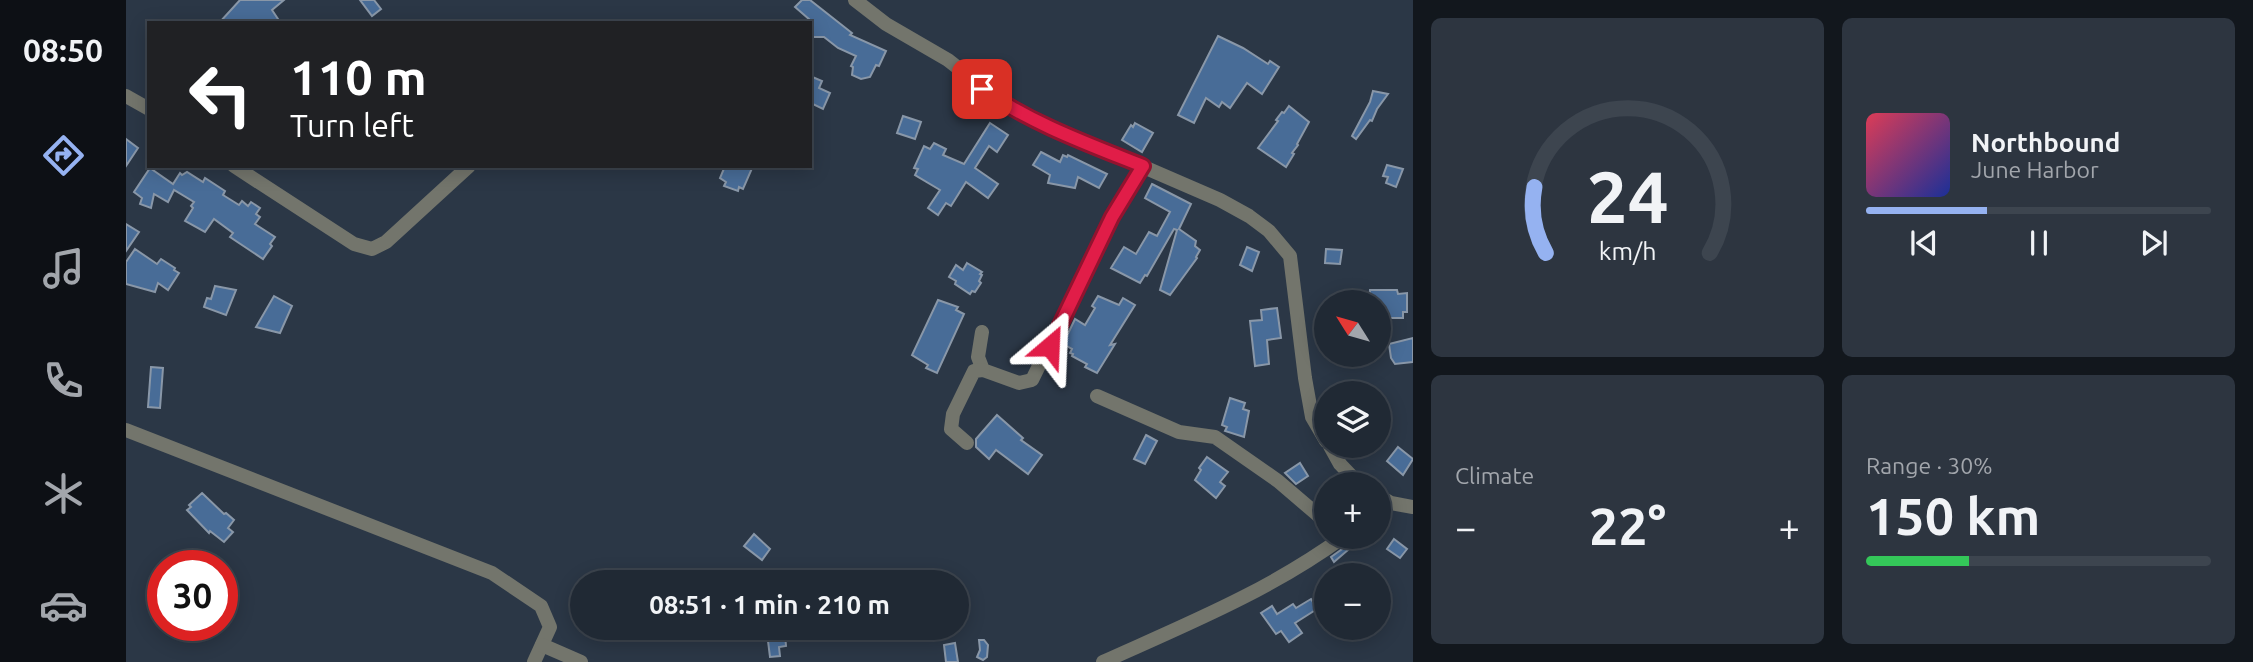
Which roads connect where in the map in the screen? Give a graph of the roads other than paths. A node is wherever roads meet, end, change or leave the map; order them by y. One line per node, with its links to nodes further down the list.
1 (855, 0): 4 (street)
2 (126, 96): 3 (street)
3 (147, 107)
4 (1143, 166): 8 (street); 10 (street)
5 (237, 168): 6 (street)
6 (467, 168)
7 (982, 332): 8 (street)
8 (983, 370): 12 (street)
9 (1097, 396): 17 (street)
10 (1314, 420)
11 (126, 430): 19 (street)
12 (967, 443)
13 (1337, 458): 14 (street)
14 (1348, 472)
15 (1391, 504): 16 (street)
16 (1413, 507)
17 (1314, 512)
18 (1327, 549): 22 (street)
19 (542, 645): 20 (street); 21 (street)
20 (534, 662)
21 (581, 662)
22 (1103, 662)

